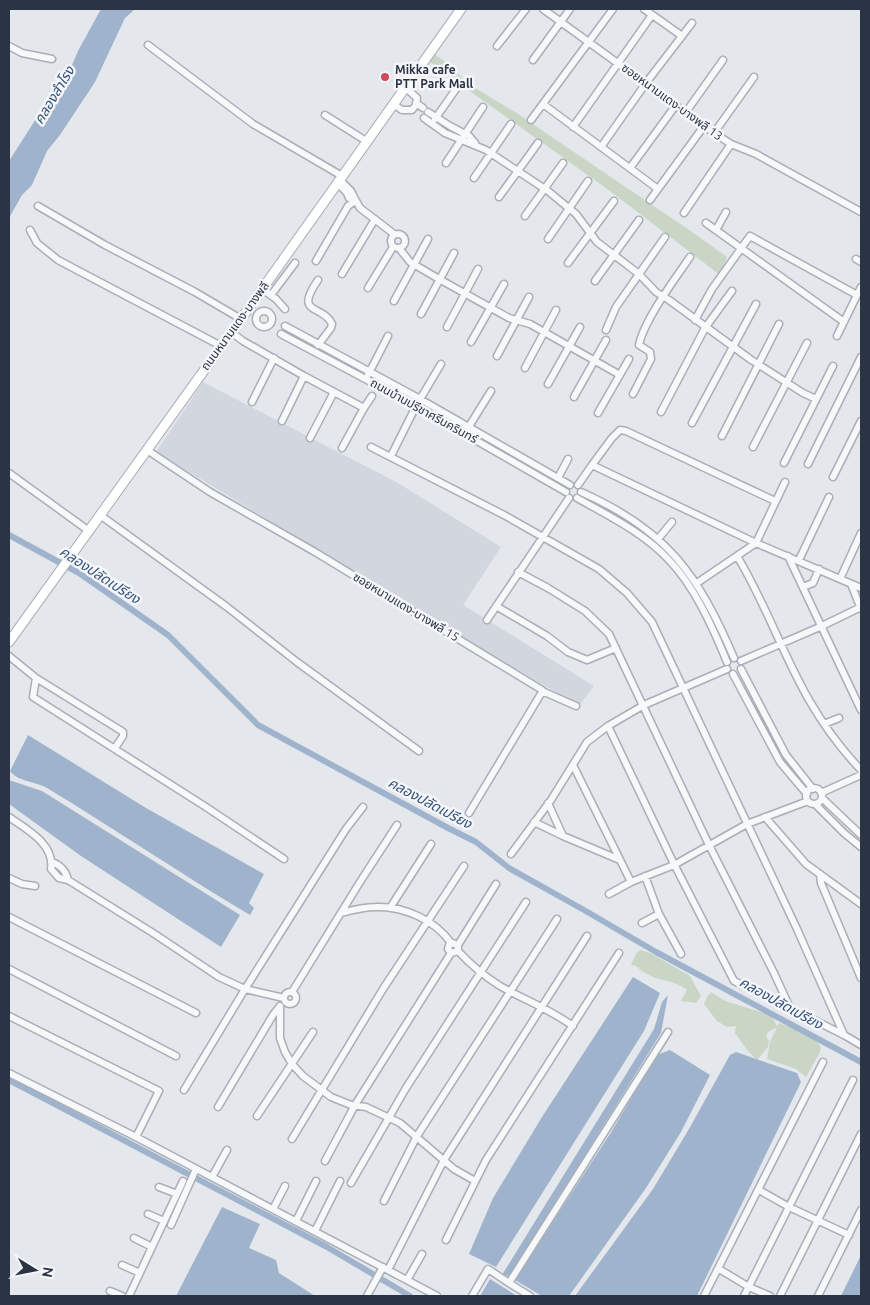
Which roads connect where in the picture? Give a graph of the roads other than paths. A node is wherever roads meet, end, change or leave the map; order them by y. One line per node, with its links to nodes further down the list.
1 (461, 9): 21 (main road, ถนนหนามแดง-บางพลี)
2 (526, 9): 14 (street)
3 (543, 9): 8 (street, ซอยหนามแดง-บางพลี 13)
4 (570, 9): 8 (street)
5 (613, 9): 11 (street)
6 (644, 9): 7 (street)
7 (652, 15): 10 (street); 18 (street)
8 (560, 22): 11 (street, ซอยหนามแดง-บางพลี 13); 16 (street)
9 (692, 23): 10 (street)
10 (682, 36): 20 (street)
11 (589, 42): 18 (street, ซอยหนามแดง-บางพลี 13); 24 (street)
12 (148, 44): 51 (street)
13 (9, 46): 15 (street)
14 (497, 46)
15 (52, 59)
16 (533, 60)
17 (723, 60): 28 (street)
18 (618, 63): 20 (street, ซอยหนามแดง-บางพลี 13); 35 (street)
19 (754, 76): 37 (street)
20 (646, 83): 25 (street, ซอยหนามแดง-บางพลี 13); 44 (street)
21 (405, 87): 23 (main road, ถนนหนามแดง-บางพลี); 26 (street)
22 (456, 89): 31 (street)
23 (393, 104): 26 (street); 40 (main road, ถนนหนามแดง-บางพลี)
24 (543, 104): 32 (street); 35 (street)
25 (676, 105): 28 (street, ซอยหนามแดง-บางพลี 13); 48 (street)
26 (414, 107): 29 (street)
27 (483, 108): 38 (street)
28 (686, 112): 36 (street, ซอยหนามแดง-บางพลี 13)
29 (423, 113): 31 (street); 33 (street)
30 (325, 115): 40 (street)
31 (436, 117): 33 (street); 38 (street)
32 (531, 120)
33 (431, 124): 39 (street)
34 (512, 124): 45 (street)
35 (572, 126): 44 (street)
36 (704, 126): 37 (street, ซอยหนามแดง-บางพลี 13); 54 (street)
37 (714, 133): 43 (street, ซอยหนามแดง-บางพลี 13)
38 (466, 134): 39 (street); 42 (street)
39 (461, 140): 42 (street); 46 (street)
40 (366, 141): 51 (main road, ถนนหนามแดง-บางพลี)
41 (538, 143): 49 (street)
42 (476, 144): 45 (street)
43 (731, 144): 61 (street); 63 (street, ซอยหนามแดง-บางพลี 13)
44 (601, 147): 48 (street)
45 (491, 153): 49 (street); 50 (street)
46 (446, 163)
47 (563, 163): 53 (street)
48 (630, 168): 54 (street)
49 (518, 171): 53 (street); 55 (street)
50 (474, 178)
51 (339, 179): 56 (street); 93 (main road, ถนนหนามแดง-บางพลี)
52 (588, 181): 60 (street)
53 (544, 189): 60 (street); 64 (street)
54 (658, 189): 57 (street)
55 (499, 197)
56 (352, 200): 65 (street); 80 (street)
57 (650, 200)
58 (614, 201): 70 (street)
59 (38, 206): 108 (street)
60 (570, 208): 70 (street); 73 (street)
61 (684, 212)
62 (726, 212): 69 (street)
63 (861, 212)
64 (525, 216)
65 (375, 219): 71 (street); 85 (street)
66 (640, 220): 78 (street)
67 (706, 223): 69 (street)
68 (30, 230): 128 (street)
69 (716, 230): 76 (street)
70 (590, 233): 78 (street); 82 (street)
71 (394, 234): 75 (street); 75 (street)
72 (665, 238): 86 (street)
73 (548, 239)
74 (428, 240): 83 (street)
75 (396, 247): 83 (street); 92 (street)
76 (741, 249): 97 (street); 111 (street); 113 (street)
77 (454, 253): 87 (street)
78 (615, 256): 86 (street); 89 (street)
79 (690, 257): 98 (street)
80 (316, 261)
81 (295, 263): 96 (street)
82 (568, 263)
83 (414, 265): 87 (street); 100 (street)
84 (478, 269): 95 (street)
85 (342, 274)
86 (639, 274): 98 (street); 119 (street)
87 (439, 279): 95 (street); 107 (street)
88 (318, 280): 126 (street)
89 (595, 281)
90 (504, 284): 103 (street)
91 (861, 287): 97 (street)
92 (368, 288)
93 (262, 289): 96 (street); 102 (main road, ถนนหนามแดง-บางพลี)
94 (732, 291): 118 (street)
95 (465, 294): 103 (street); 116 (street)
96 (271, 295): 104 (street)
97 (857, 295): 113 (street)
98 (663, 297): 111 (street); 149 (street)
99 (529, 298): 112 (street)
100 (394, 301)
101 (756, 304): 130 (street)
102 (251, 305): 106 (street); 108 (main road, ถนนหนามแดง-บางพลี)
103 (490, 308): 112 (street); 125 (street)
104 (285, 309)
105 (556, 310): 121 (street)
106 (261, 312): 109 (street); 110 (street)
107 (420, 314)
108 (243, 316): 110 (street); 120 (main road, ถนนหนามแดง-บางพลี)
109 (272, 317): 115 (street); 126 (street, ถนนบ้านปรีชาศรีนครินทร์)
110 (256, 320): 115 (street)
111 (695, 320): 118 (street)
112 (516, 321): 121 (street); 132 (street)
113 (844, 322): 123 (street)
114 (779, 324): 138 (street)
115 (268, 326): 131 (street, ถนนบ้านปรีชาศรีนครินทร์)
116 (447, 327)
117 (580, 327): 129 (street)
118 (705, 328): 130 (street); 157 (street)
119 (606, 330)
120 (231, 332): 128 (main road, ถนนหนามแดง-บางพลี); 134 (street)
121 (544, 332): 129 (street); 140 (street)
122 (388, 336): 141 (street)
123 (837, 336)
124 (606, 340): 136 (street)
125 (471, 342)
126 (319, 343): 131 (street); 141 (street, ถนนบ้านปรีชาศรีนครินทร์)
127 (807, 343): 145 (street)
128 (221, 346): 169 (main road, ถนนหนามแดง-บางพลี)
129 (568, 346): 136 (street); 146 (street)
130 (733, 347): 138 (street); 161 (street)
131 (314, 351): 144 (street, ถนนบ้านปรีชาศรีนครินทร์)
132 (497, 356)
133 (861, 357): 173 (street)
134 (274, 358): 143 (street); 154 (street)
135 (629, 359): 142 (street)
136 (595, 361): 142 (street); 151 (street)
137 (440, 364): 152 (street)
138 (759, 365): 145 (street); 164 (street)
139 (833, 366): 153 (street)
140 (525, 368)
141 (370, 372): 144 (street); 152 (street, ถนนบ้านปรีชาศรีนครินทร์)
142 (620, 375): 158 (street)
143 (304, 376): 148 (street); 159 (street)
144 (366, 379): 155 (street, ถนนบ้านปรีชาศรีนครินทร์)
145 (786, 382): 153 (street); 166 (street)
146 (548, 384)
147 (491, 391): 162 (street)
148 (334, 392): 156 (street); 165 (street)
149 (633, 394)
150 (372, 396): 156 (street)
151 (574, 397)
152 (420, 398): 155 (street); 162 (street, ถนนบ้านปรีชาศรีนครินทร์)
153 (816, 399): 172 (street)
154 (252, 402)
155 (416, 406): 163 (street, ถนนบ้านปรีชาศรีนครินทร์); 170 (street)
156 (364, 408): 168 (street)
157 (661, 412)
158 (598, 413)
159 (282, 421)
160 (861, 422): 176 (street)
161 (692, 423)
162 (469, 426): 163 (street); 177 (street, ถนนบ้านปรีชาศรีนครินทร์)
163 (465, 434): 181 (street, ถนนบ้านปรีชาศรีนครินทร์)
164 (722, 436)
165 (310, 438)
166 (752, 446)
167 (371, 447): 170 (street)
168 (342, 448)
169 (147, 450): 185 (main road, ถนนหนามแดง-บางพลี); 216 (street, ซอยหนามแดง-บางพลี 15)
170 (391, 456): 189 (street)
171 (568, 459): 177 (street)
172 (784, 463)
173 (808, 464)
174 (592, 465): 180 (street); 184 (street); 191 (street)
175 (9, 473): 187 (street)
176 (833, 477)
177 (558, 478): 179 (street, ถนนบ้านปรีชาศรีนครินทร์)
178 (785, 482): 184 (street)
179 (570, 485): 180 (street); 181 (street)
180 (578, 485): 182 (street)
181 (567, 495): 182 (street, ถนนบ้านปรีชาศรีนครินทร์); 189 (street)
182 (579, 495): 190 (street, ถนนบ้านปรีชาศรีนครินทร์); 212 (street)
183 (829, 497): 194 (street)
184 (775, 501): 191 (street)
185 (100, 515): 187 (main road, ถนนหนามแดง-บางพลี); 224 (street)
186 (672, 522): 190 (street)
187 (89, 531): 206 (main road, ถนนหนามแดง-บางพลี)
188 (861, 533): 197 (street)
189 (542, 537): 196 (street); 215 (street)
190 (658, 539): 198 (street, ถนนบ้านปรีชาศรีนครินทร์)
191 (756, 543): 192 (street); 193 (street)
192 (737, 556): 198 (street); 207 (street)
193 (788, 556): 194 (street); 200 (street)
194 (799, 560): 195 (street)
195 (819, 569): 197 (street); 200 (street)
196 (518, 572): 202 (street); 208 (street)
197 (840, 579): 199 (street)
198 (697, 583): 210 (street, ถนนบ้านปรีชาศรีนครินทร์)
199 (851, 584): 201 (street); 203 (street)
200 (803, 587): 205 (street)
201 (861, 588)
202 (496, 606): 204 (street); 208 (street)
203 (861, 607): 205 (street)
204 (487, 620)
205 (822, 626): 207 (street); 219 (street)
206 (10, 639)
207 (782, 644): 211 (street); 221 (street)
208 (616, 648): 218 (street)
209 (9, 656): 214 (street)
210 (734, 658): 211 (street); 212 (street)
211 (741, 662): 213 (street)
212 (729, 668): 213 (street); 215 (street); 230 (street)
213 (741, 669): 228 (street)
214 (36, 678): 223 (street); 223 (street)
215 (684, 689): 218 (street); 239 (street)
216 (542, 691): 217 (street, ซอยหนามแดง-บางพลี 15); 234 (street)
217 (576, 706)
218 (644, 706): 222 (street); 243 (street)
219 (861, 710)
220 (839, 718): 221 (street)
221 (824, 724): 226 (street)
222 (608, 726): 225 (street); 248 (street)
223 (115, 748): 246 (street)
224 (419, 751)
225 (573, 765): 231 (street); 247 (street)
226 (861, 770)
227 (861, 775): 229 (street)
228 (813, 789): 229 (street); 230 (street)
229 (822, 796): 232 (street); 240 (street)
230 (807, 797): 232 (street); 235 (street)
231 (548, 803): 237 (street); 241 (street)
232 (815, 804): 244 (street)
233 (363, 807): 273 (street)
234 (469, 813)
235 (765, 817): 239 (street); 250 (street)
236 (9, 818): 273 (street)
237 (534, 822): 241 (street); 245 (street)
238 (397, 824): 260 (street)
239 (747, 824): 243 (street); 284 (street)
240 (861, 835)
241 (563, 836): 247 (street)
242 (431, 844): 259 (street)
243 (710, 845): 248 (street); 278 (street)
244 (861, 847)
245 (510, 854)
246 (284, 859)
247 (620, 860): 253 (street)
248 (674, 865): 251 (street); 278 (street)
249 (464, 866): 264 (street)
250 (820, 874): 258 (street); 272 (street)
251 (645, 876): 253 (street); 261 (street)
252 (9, 878): 255 (street)
253 (631, 882): 256 (street)
254 (496, 884): 267 (street)
255 (35, 886)
256 (608, 894)
257 (526, 902): 271 (street)
258 (861, 904)
259 (390, 908): 260 (street); 264 (street)
260 (341, 913): 275 (street)
261 (659, 914): 265 (street); 269 (street)
262 (9, 917): 279 (street)
263 (557, 919): 274 (street)
264 (427, 921): 267 (street); 292 (street)
265 (642, 923)
266 (588, 936): 277 (street)
267 (454, 948): 271 (street); 293 (street)
268 (619, 953): 281 (street)
269 (681, 954)
270 (9, 969): 286 (street)
271 (481, 973): 274 (street); 296 (street)
272 (861, 978)
273 (244, 989): 276 (street); 291 (street)
274 (511, 991): 277 (street); 298 (street)
275 (292, 992): 276 (street); 276 (street)
276 (283, 1002): 288 (street); 294 (street)
277 (544, 1007): 281 (street); 302 (street)
278 (790, 1008): 284 (street)
279 (196, 1013)
280 (9, 1016): 299 (street)
281 (573, 1026): 309 (street)
282 (313, 1032): 288 (street)
283 (668, 1032): 335 (street)
284 (844, 1035): 285 (street)
285 (861, 1045)
286 (176, 1056)
287 (822, 1062): 313 (street)
288 (292, 1064): 292 (street); 295 (street)
289 (9, 1073): 299 (street)
290 (853, 1080): 316 (street)
291 (184, 1090)
292 (320, 1090): 293 (street); 300 (street)
293 (355, 1105): 296 (street); 303 (street)
294 (218, 1107)
295 (257, 1116)
296 (388, 1117): 298 (street); 310 (street)
297 (861, 1134): 322 (street)
298 (417, 1136): 302 (street); 315 (street)
299 (136, 1137): 304 (street)
300 (292, 1139)
301 (227, 1150): 305 (street)
302 (444, 1160): 309 (street); 331 (street)
303 (325, 1161)
304 (196, 1169): 305 (street); 323 (street)
305 (212, 1177): 317 (street)
306 (183, 1181): 314 (street)
307 (316, 1181): 321 (street)
308 (340, 1181): 324 (street)
309 (475, 1181): 327 (street)
310 (351, 1183)
311 (285, 1186): 317 (street)
312 (159, 1187): 314 (street)
313 (759, 1190): 316 (street); 332 (street)
314 (177, 1194): 320 (street)
315 (384, 1202)
316 (789, 1207): 322 (street); 336 (street)
317 (273, 1209): 321 (street)
318 (861, 1210): 325 (street)
319 (148, 1214): 320 (street)
320 (164, 1221): 328 (street)
321 (296, 1221): 324 (street)
322 (818, 1221): 325 (street); 347 (street)
323 (171, 1225)
324 (315, 1231): 331 (street)
325 (849, 1235): 348 (street)
326 (134, 1238): 328 (street)
327 (446, 1240)
328 (152, 1247): 333 (street)
329 (422, 1254): 334 (street)
330 (122, 1265): 333 (street)
331 (387, 1267): 334 (street); 340 (street)
332 (719, 1269): 336 (street); 344 (street)
333 (140, 1273): 339 (street)
334 (408, 1280): 341 (street)
335 (509, 1283): 342 (street); 343 (street)
336 (749, 1287): 345 (street); 346 (street)
337 (110, 1291): 338 (street)
338 (122, 1296)
339 (129, 1296)
340 (367, 1296)
341 (437, 1296)
342 (472, 1296)
343 (530, 1296)
344 (704, 1296)
345 (744, 1296)
346 (770, 1296)
347 (780, 1296)
348 (818, 1296)

